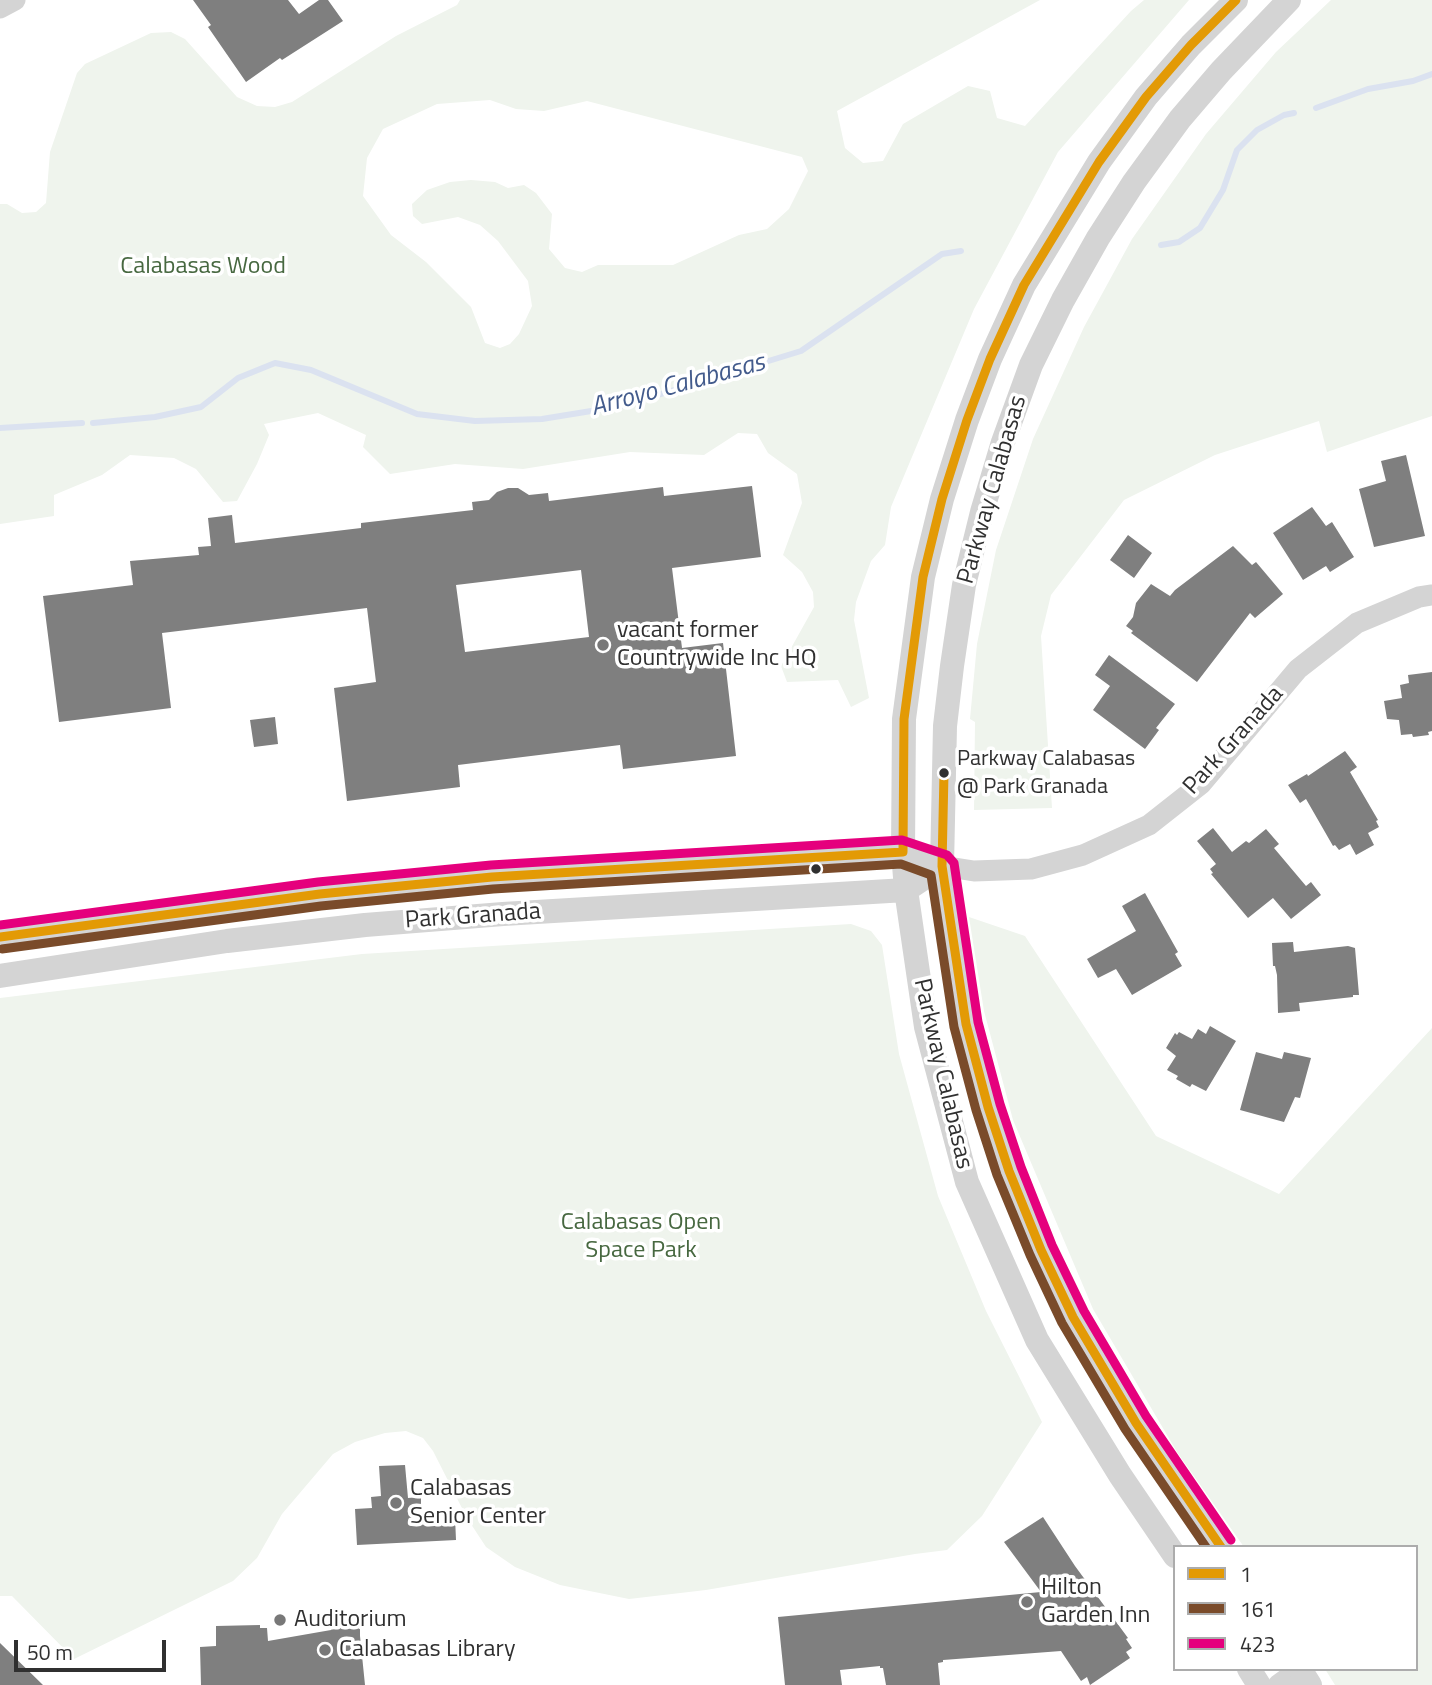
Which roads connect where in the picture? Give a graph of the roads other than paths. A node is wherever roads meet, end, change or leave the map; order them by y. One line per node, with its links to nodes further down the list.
1 (15, 0): 4 (street)
2 (1236, 0): 6 (street, Parkway Calabasas)
3 (1289, 0): 7 (street, Parkway Calabasas)
4 (0, 8)
5 (1432, 595): 7 (street, Park Granada)
6 (903, 852): 7 (street, Park Granada); 8 (street, Parkway Calabasas); 9 (street, Park Granada)
7 (942, 866): 8 (street); 11 (street, Parkway Calabasas)
8 (906, 890): 10 (street, Park Granada); 12 (street, Parkway Calabasas)
9 (0, 937)
10 (0, 975)
11 (1220, 1545)
12 (1173, 1553)
13 (1297, 1671): 14 (street)
14 (1278, 1685)

